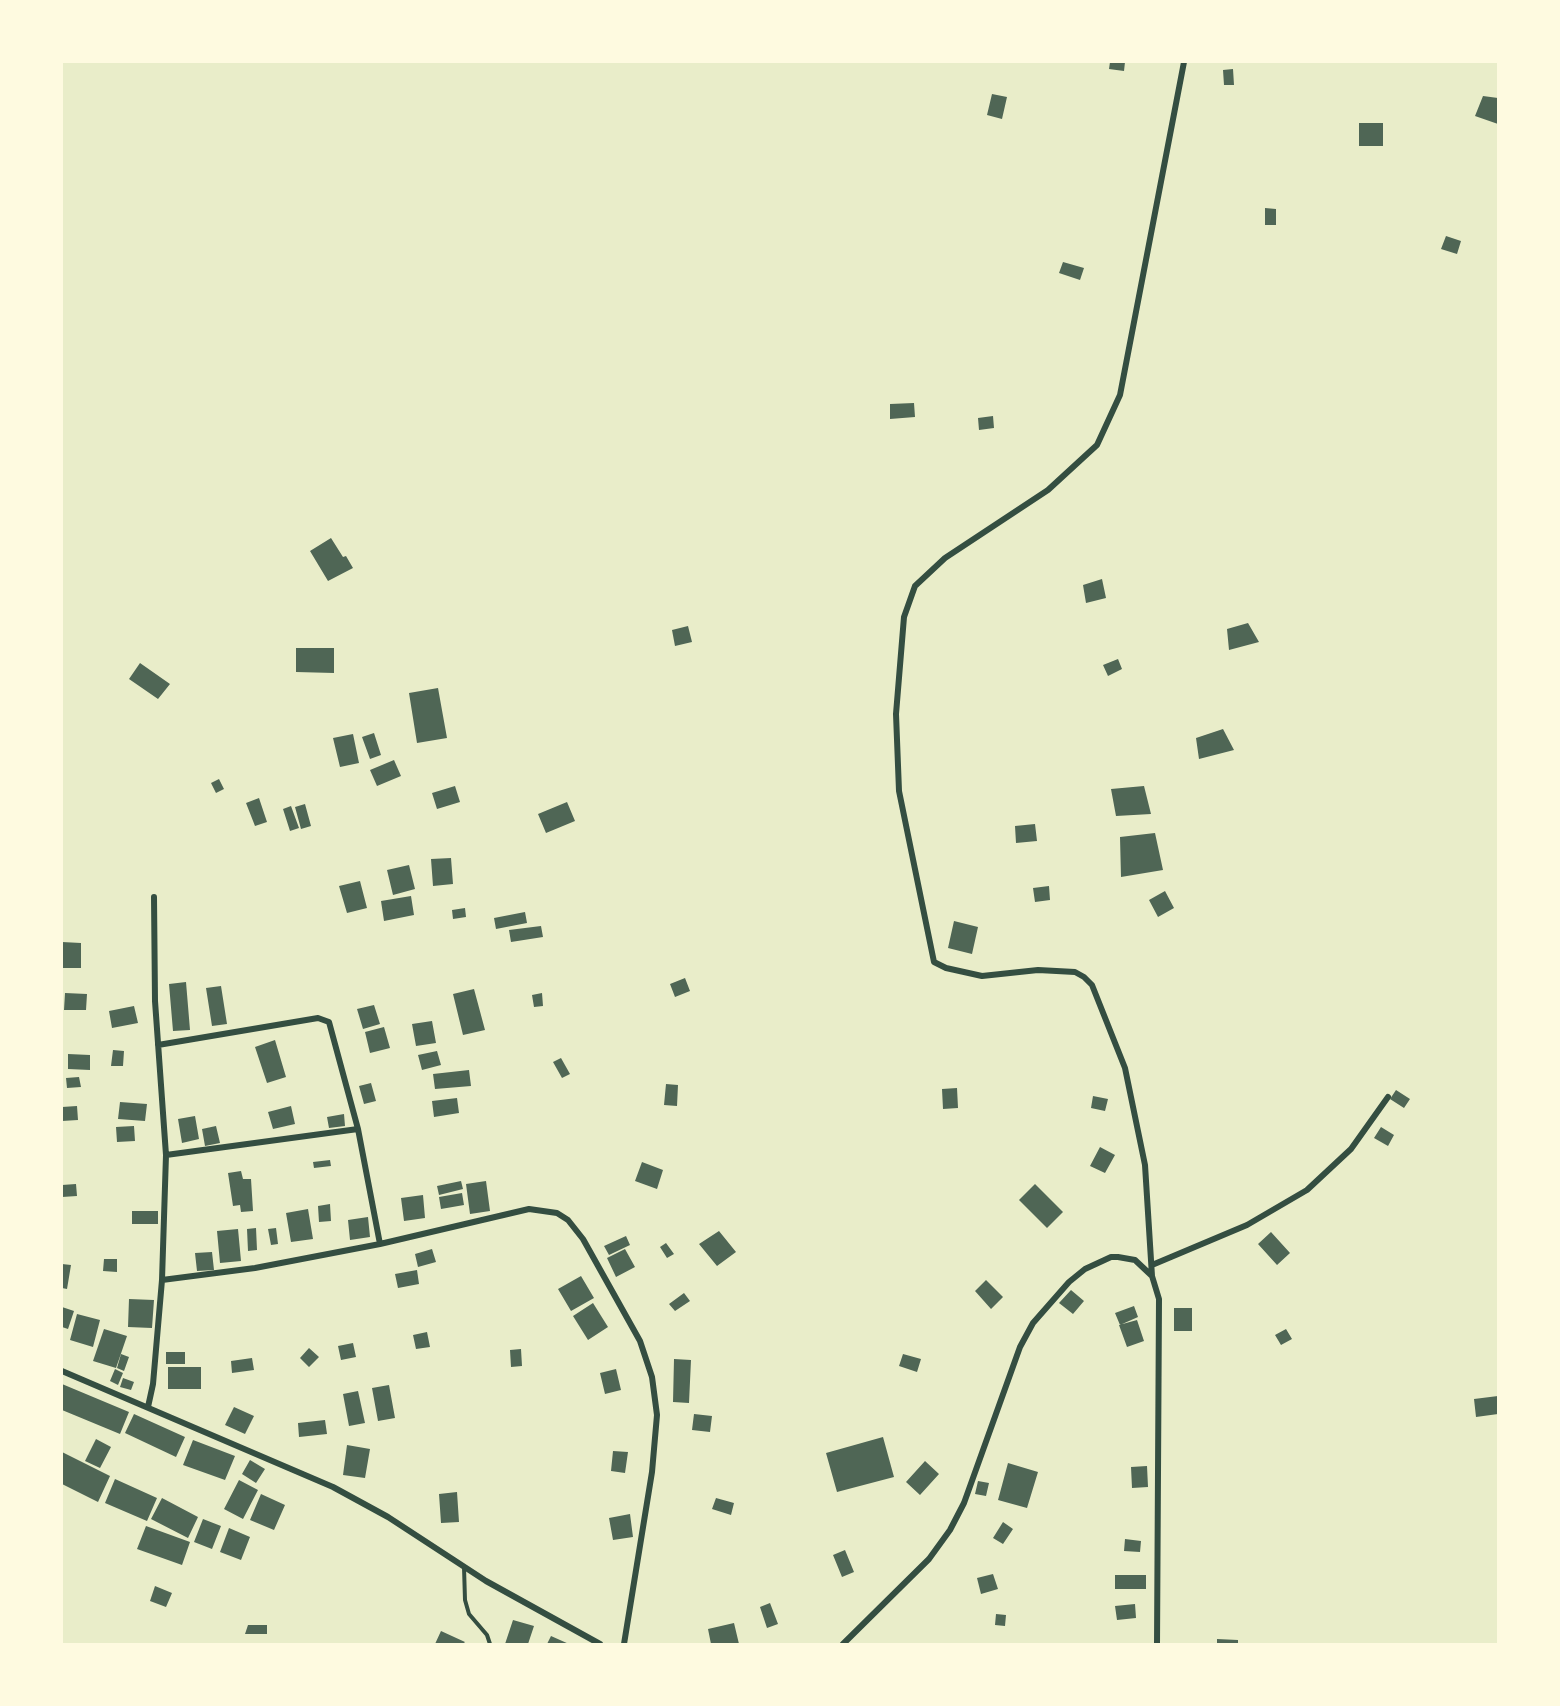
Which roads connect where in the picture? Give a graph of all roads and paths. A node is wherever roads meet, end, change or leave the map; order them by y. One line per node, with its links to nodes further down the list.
1 (1184, 62): 8 (street)
2 (154, 897): 3 (street)
3 (158, 1045): 5 (street); 6 (street)
4 (1388, 1097): 8 (street)
5 (358, 1129): 6 (street); 7 (street)
6 (166, 1155): 10 (street)
7 (380, 1244): 10 (street); 16 (street)
8 (1152, 1265): 9 (street)
9 (1152, 1276): 17 (street); 18 (street)
10 (162, 1280): 12 (street)
11 (62, 1371): 12 (street)
12 (148, 1407): 13 (street)
13 (464, 1566): 14 (lane); 15 (street)
14 (490, 1644)
15 (600, 1644)
16 (624, 1644)
17 (843, 1644)
18 (1157, 1644)

